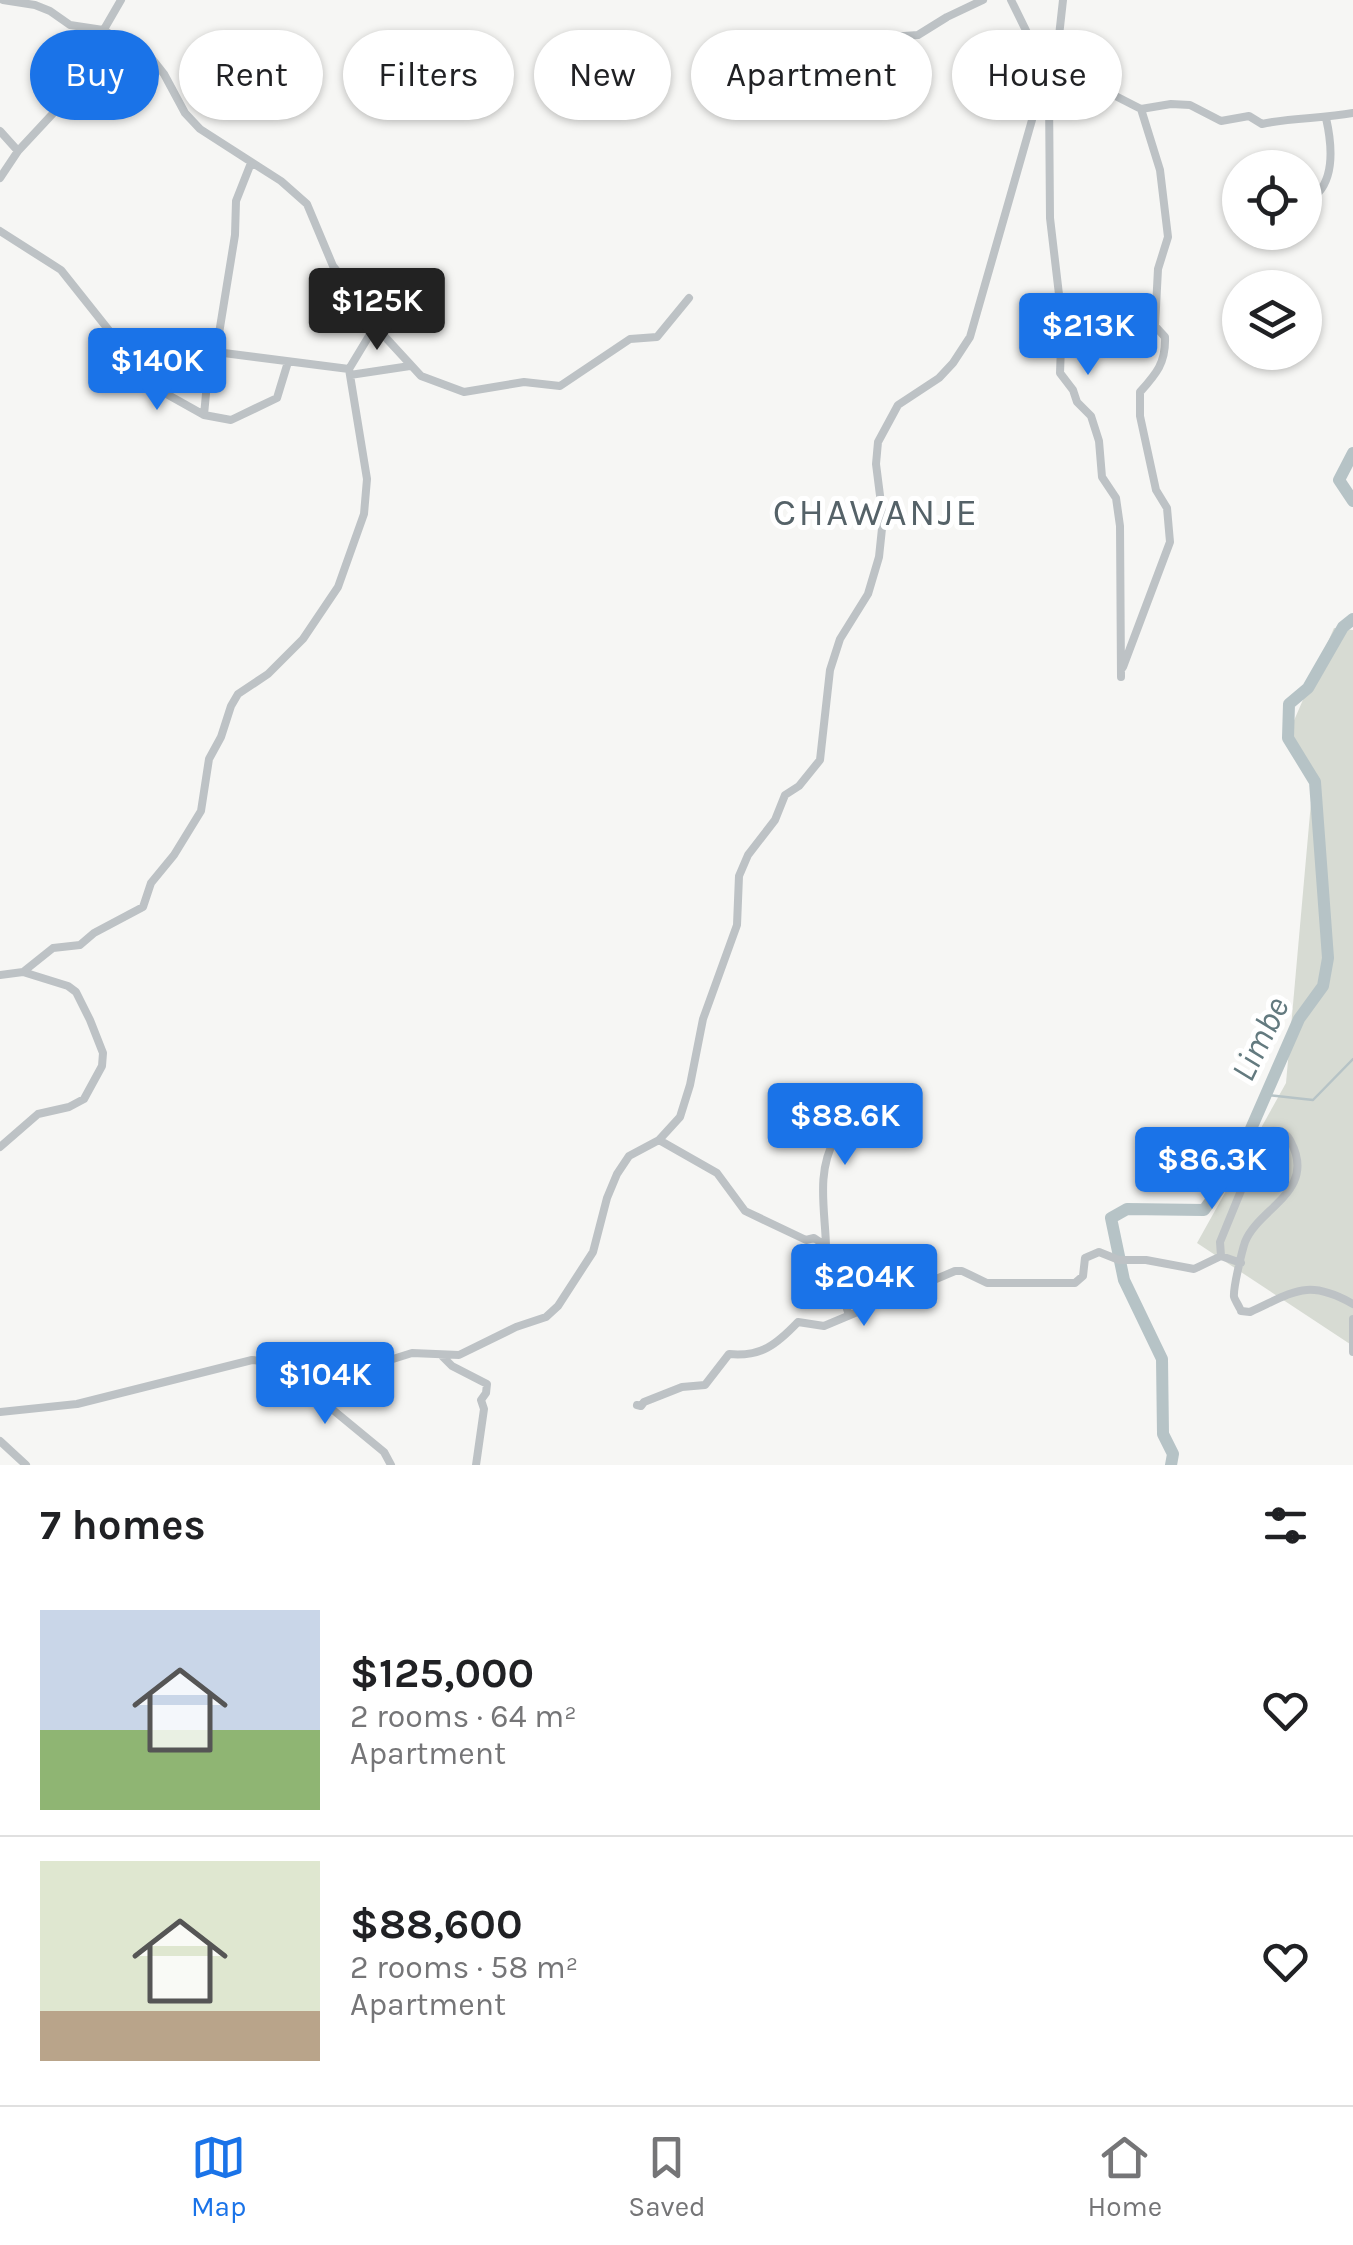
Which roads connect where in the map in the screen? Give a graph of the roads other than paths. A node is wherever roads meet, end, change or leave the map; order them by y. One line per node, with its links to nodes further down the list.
1 (2, 0): 6 (street)
2 (121, 0): 6 (street)
3 (984, 0): 7 (street)
4 (1012, 0): 8 (street)
5 (1063, 0): 9 (street)
6 (103, 30)
7 (925, 30)
8 (1026, 30)
9 (1060, 30)
10 (159, 69): 20 (street)
11 (1122, 99): 12 (street)
12 (1141, 109): 14 (street); 17 (street)
13 (1353, 114): 14 (street)
14 (1326, 118): 22 (street)
15 (47, 120): 19 (street)
16 (1031, 120): 34 (street)
17 (1048, 120)
18 (0, 131): 19 (street)
19 (18, 151): 21 (street)
20 (251, 163): 25 (street); 26 (street)
21 (0, 178)
22 (1322, 189)
23 (0, 231): 30 (street)
24 (689, 298): 28 (street)
25 (375, 326): 28 (street); 29 (street)
26 (216, 352): 27 (street); 30 (street)
27 (288, 362): 29 (street); 30 (street)
28 (410, 366): 29 (street)
29 (349, 372): 31 (street)
30 (204, 415)
31 (23, 972): 32 (street); 35 (street)
32 (0, 975)
33 (862, 1091): 36 (street)
34 (659, 1140): 36 (street); 43 (street)
35 (0, 1146)
36 (826, 1246): 40 (street)
37 (1222, 1256): 38 (street); 38 (street); 40 (street)
38 (1241, 1263): 39 (street)
39 (1353, 1304)
40 (849, 1315): 45 (street)
41 (1353, 1319): 42 (street)
42 (1353, 1352)
43 (440, 1355): 44 (street); 50 (street)
44 (299, 1365): 46 (street); 49 (street)
45 (637, 1405)
46 (0, 1412)
47 (0, 1441): 48 (street)
48 (26, 1465)
49 (391, 1465)
50 (476, 1465)

